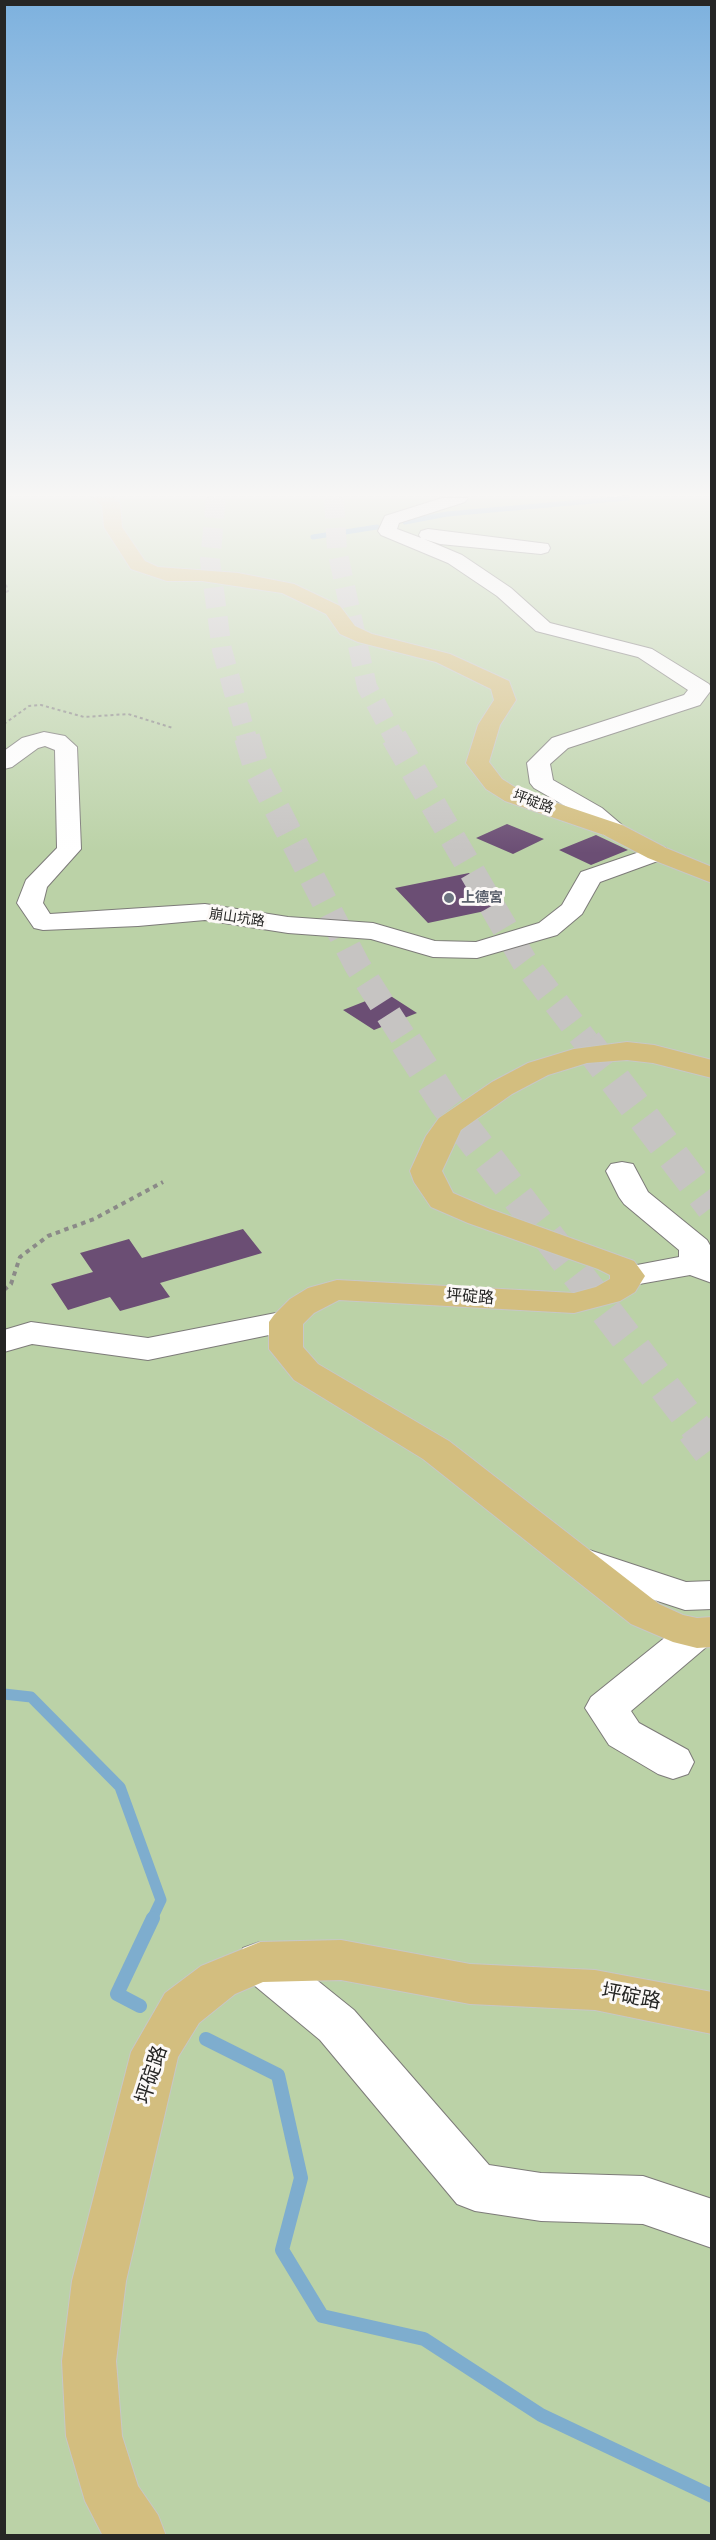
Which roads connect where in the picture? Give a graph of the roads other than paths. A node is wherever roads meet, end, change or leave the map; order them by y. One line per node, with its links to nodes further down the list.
1 (340, 617): 4 (main road, 坪碇路)
2 (531, 617): 4 (street)
3 (4, 762): 5 (street, 崩山坑路)
4 (613, 830): 5 (main road, 坪碇路)
5 (657, 853): 6 (main road, 坪碇路)
6 (711, 876)
7 (711, 1069): 10 (main road)
8 (622, 1171): 9 (street)
9 (703, 1269): 10 (street)
10 (628, 1276): 11 (main road, 坪碇路)
11 (286, 1322): 12 (street); 13 (main road)
12 (4, 1341)
13 (576, 1560): 14 (street); 15 (main road)
14 (711, 1595)
15 (704, 1633): 16 (street)
16 (673, 1762)
17 (260, 1962): 18 (main road, 坪碇路); 19 (street); 20 (main road, 坪碇路)
18 (711, 2013)
19 (711, 2224)
20 (137, 2535)

